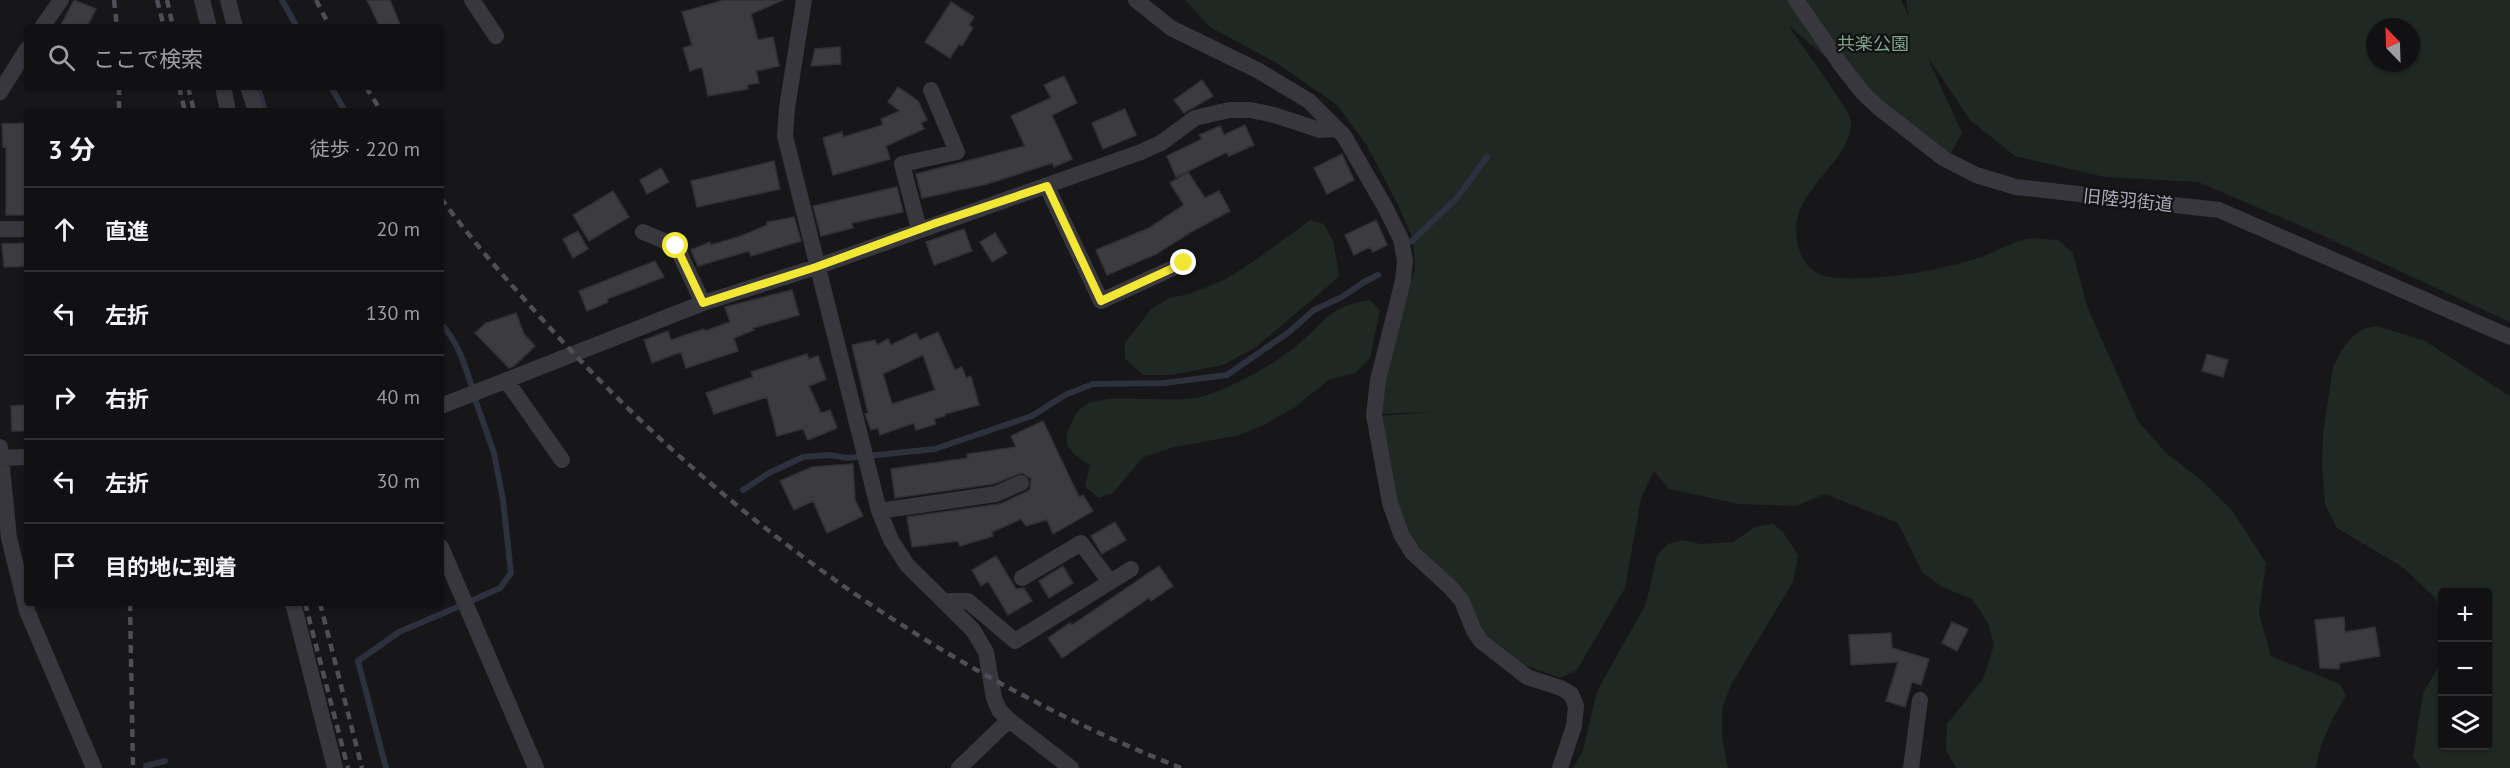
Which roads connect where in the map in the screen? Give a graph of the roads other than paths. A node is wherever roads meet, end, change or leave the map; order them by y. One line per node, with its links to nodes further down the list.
1 (61, 0): 8 (street)
2 (202, 0): 9 (street)
3 (228, 0): 10 (street)
4 (472, 0): 11 (street)
5 (804, 0): 26 (street)
6 (1136, 0): 19 (street)
7 (1796, 0): 28 (street, 旧陸羽街道)
8 (44, 24)
9 (208, 24)
10 (233, 24)
11 (496, 36)
12 (24, 54): 16 (street)
13 (224, 90): 17 (street)
14 (249, 90): 18 (street)
15 (931, 90): 23 (street)
16 (0, 92)
17 (227, 108)
18 (255, 108)
19 (1337, 129): 20 (street); 52 (street)
20 (1047, 186): 23 (street); 25 (street)
21 (0, 229): 22 (street)
22 (24, 229)
23 (919, 229): 26 (street)
24 (643, 232): 27 (street)
25 (1184, 263)
26 (816, 267): 27 (street); 35 (street)
27 (703, 303): 29 (street)
28 (2510, 338)
29 (506, 380): 30 (street); 33 (street)
30 (444, 405)
31 (0, 453): 32 (street); 36 (street)
32 (24, 456)
33 (562, 460)
34 (1021, 483): 35 (street)
35 (879, 511): 42 (street)
36 (3, 516): 41 (street)
37 (444, 554): 49 (street)
38 (1131, 569): 40 (street)
39 (1022, 578): 40 (street)
40 (1110, 582): 42 (street)
41 (24, 599)
42 (943, 601): 46 (street)
43 (26, 606): 47 (street)
44 (294, 606): 48 (street)
45 (1920, 700): 53 (street)
46 (1009, 720): 50 (street); 51 (street)
47 (94, 768)
48 (334, 768)
49 (536, 768)
50 (958, 768)
51 (1071, 768)
52 (1560, 768)
53 (1911, 768)

